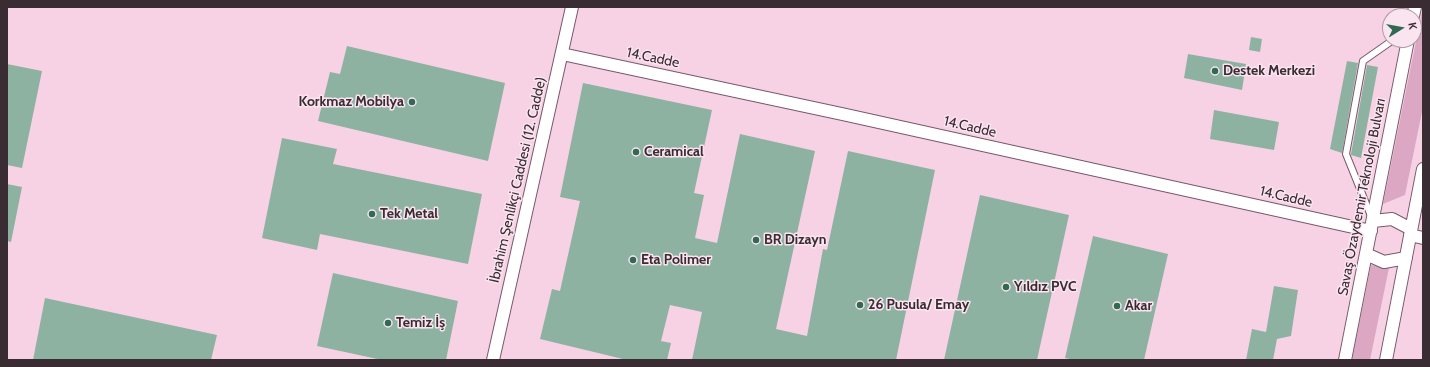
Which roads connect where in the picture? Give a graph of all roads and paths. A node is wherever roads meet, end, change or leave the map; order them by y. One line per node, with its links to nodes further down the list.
1 (572, 7): 4 (street, İbrahim Şenlikçi Caddesi (12. Cadde))
2 (1382, 48): 6 (lane)
3 (1406, 48): 6 (street, Savaş Özaydemir Teknoloji Bulvarı)
4 (562, 54): 6 (street, 14.Cadde); 11 (street, İbrahim Şenlikçi Caddesi (12. Cadde))
5 (1423, 169): 7 (street)
6 (1372, 226): 7 (street); 9 (street, Savaş Özaydemir Teknoloji Bulvarı)
7 (1411, 232): 8 (street); 10 (street)
8 (1423, 238)
9 (1366, 254): 10 (street); 12 (street, Savaş Özaydemir Teknoloji Bulvarı)
10 (1406, 258): 13 (street)
11 (493, 360)
12 (1345, 360)
13 (1386, 360)

